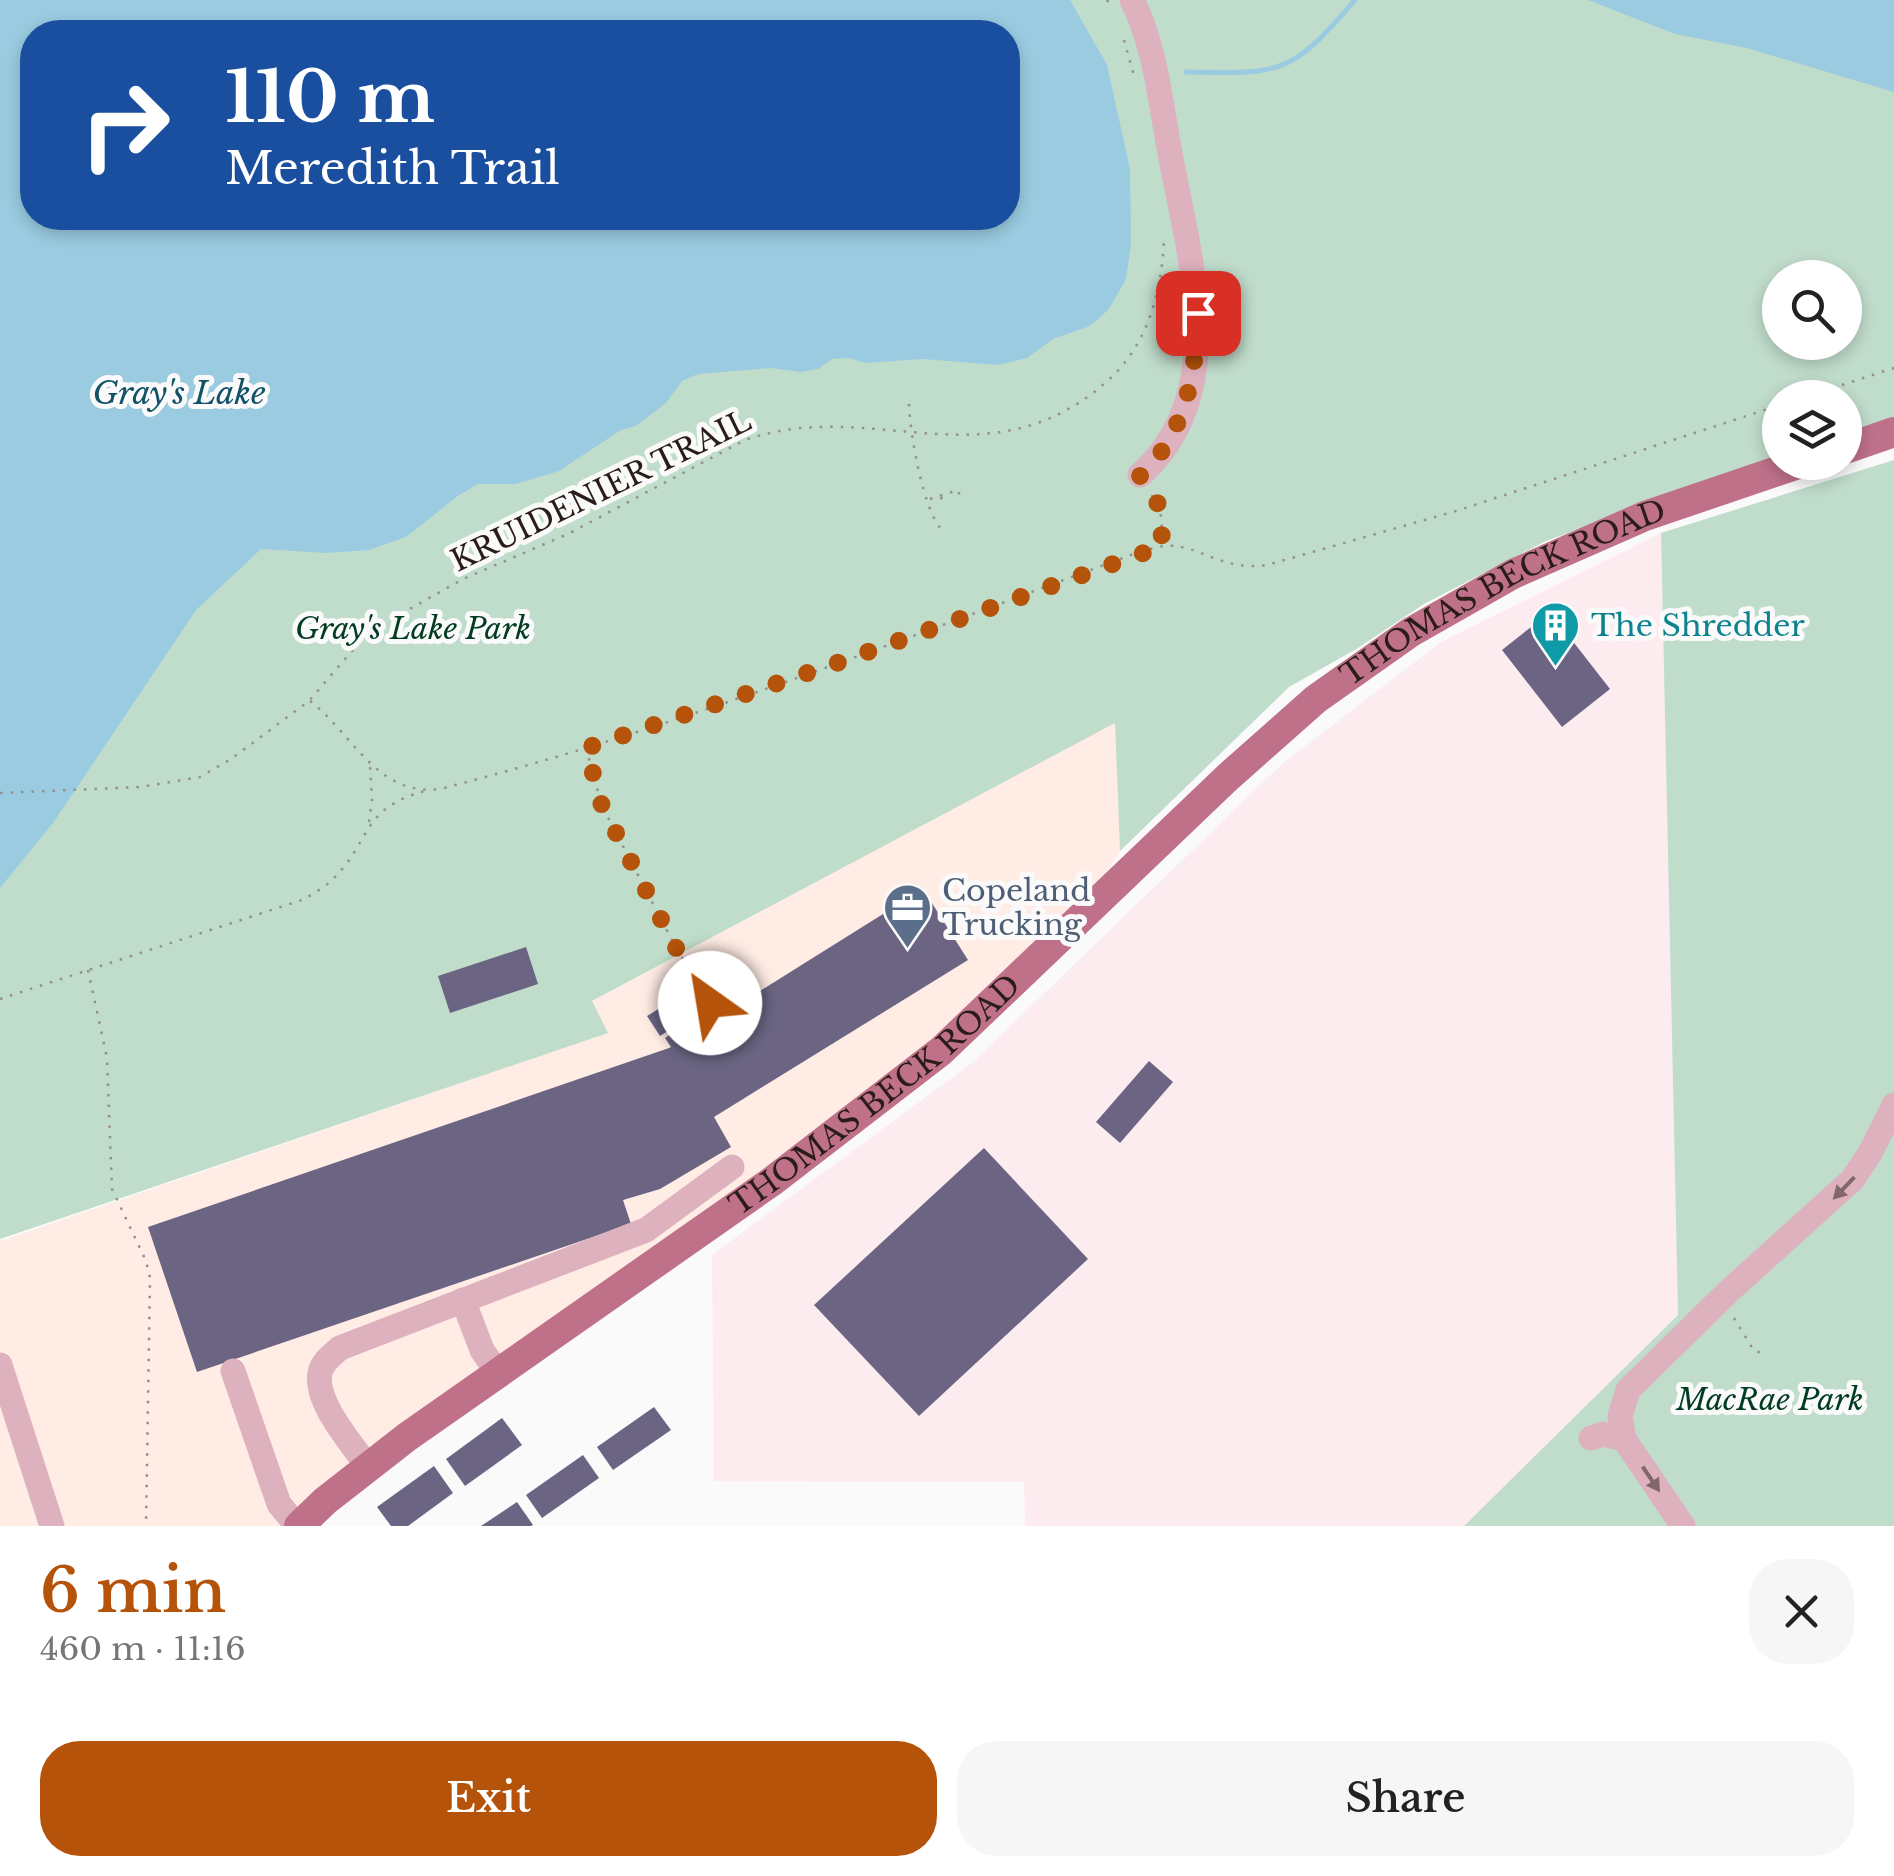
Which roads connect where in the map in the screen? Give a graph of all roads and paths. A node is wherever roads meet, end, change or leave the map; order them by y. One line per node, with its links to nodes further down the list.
1 (1107, 0): 2 (path)
2 (1123, 7): 13 (lane)
3 (1123, 36): 4 (path)
4 (1135, 80)
5 (1164, 237): 11 (path, KRUIDENIER TRAIL)
6 (1894, 368): 7 (path)
7 (1857, 380)
8 (909, 404): 11 (path)
9 (1762, 410): 20 (path)
10 (1894, 432): 12 (main road)
11 (911, 433): 16 (path); 21 (path, KRUIDENIER TRAIL)
12 (1862, 443)
13 (1140, 476): 20 (path)
14 (1762, 476): 33 (main road, THOMAS BECK ROAD)
15 (941, 496): 16 (path); 17 (path); 18 (path)
16 (928, 500): 19 (path)
17 (960, 500)
18 (944, 506)
19 (944, 531)
20 (1163, 546): 22 (path)
21 (309, 700): 23 (path); 25 (path, KRUIDENIER TRAIL)
22 (586, 748): 24 (path); 29 (path)
23 (370, 764): 24 (path); 26 (path)
24 (427, 790): 26 (path)
25 (0, 793)
26 (368, 823): 27 (path)
27 (88, 970): 28 (path); 44 (path)
28 (0, 999)
29 (708, 1005)
30 (1894, 1105): 41 (lane, one-way to 41)
31 (732, 1167): 32 (lane)
32 (672, 1211): 33 (lane); 34 (lane)
33 (691, 1238): 39 (main road, THOMAS BECK ROAD)
34 (464, 1300): 39 (lane); 42 (lane)
35 (1726, 1309): 36 (path)
36 (1764, 1353)
37 (0, 1365): 43 (lane)
38 (233, 1371): 45 (lane)
39 (498, 1373): 42 (main road, THOMAS BECK ROAD)
40 (1591, 1438): 41 (lane)
41 (1624, 1438): 46 (lane, one-way to 46)
42 (368, 1468): 45 (main road, THOMAS BECK ROAD)
43 (52, 1526)
44 (146, 1526)
45 (298, 1526)
46 (1683, 1526)

